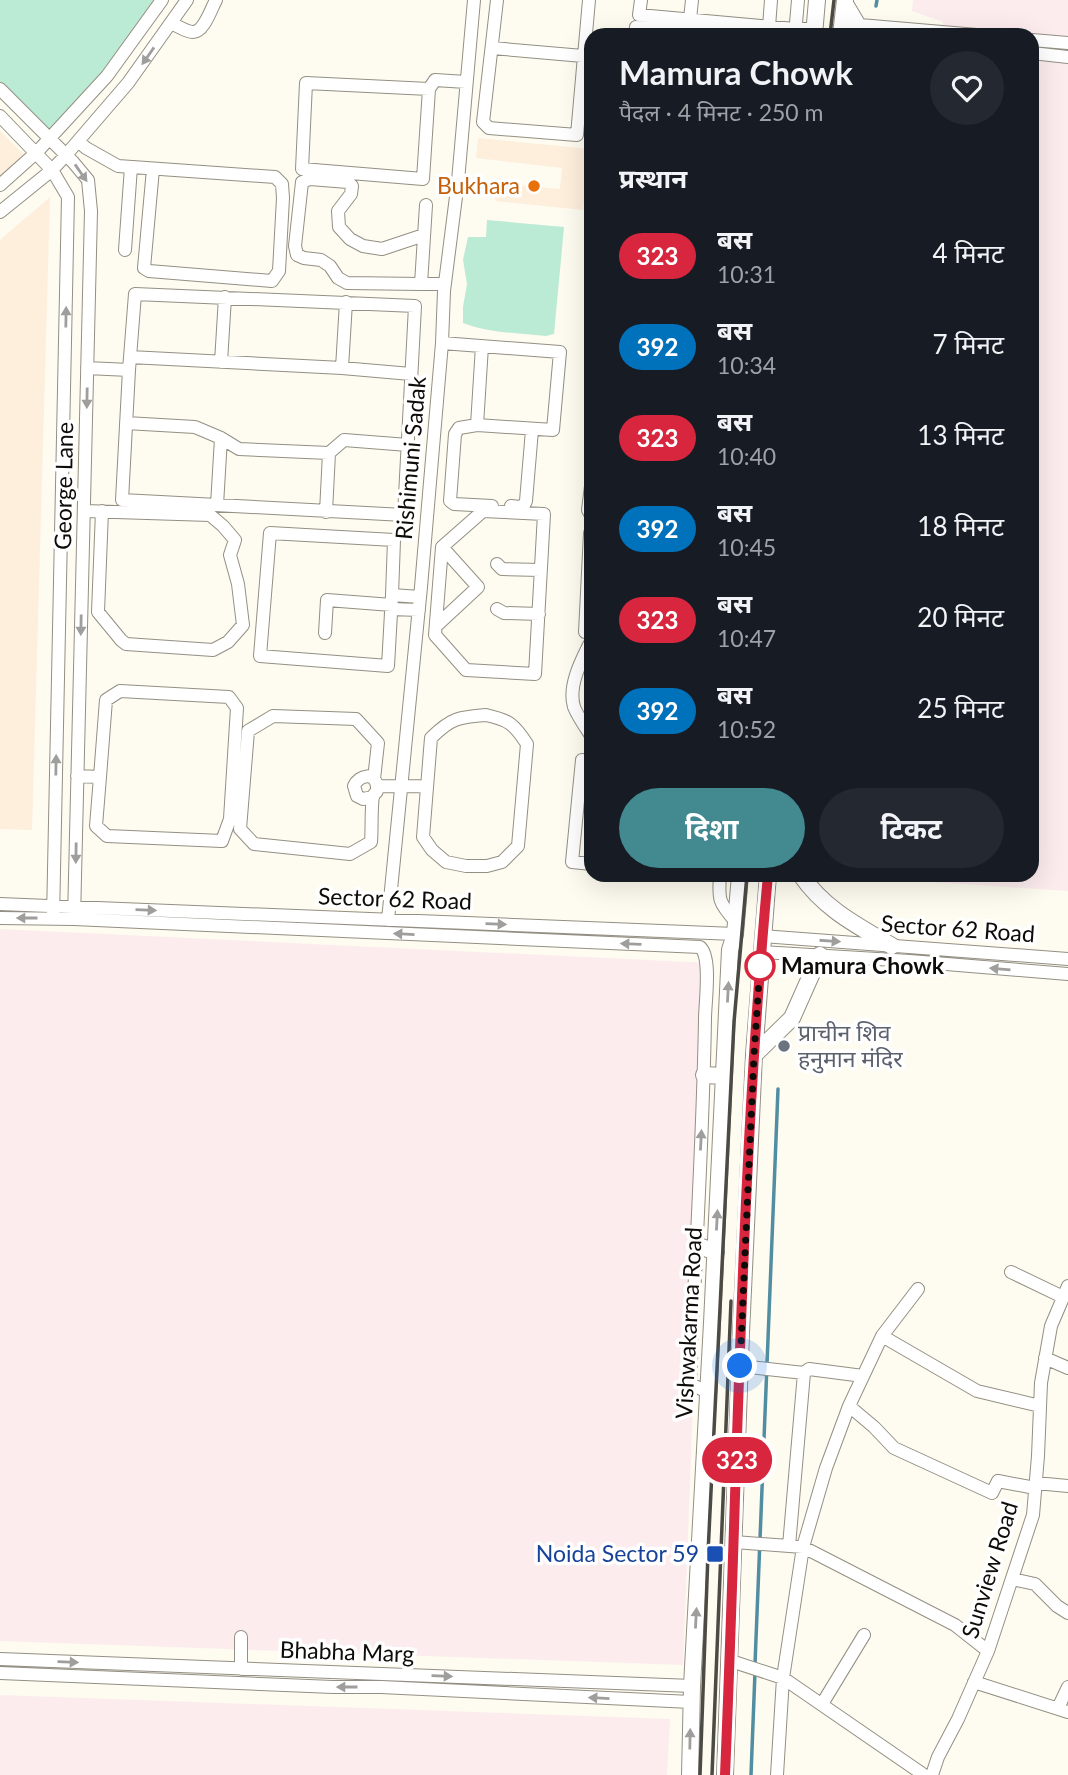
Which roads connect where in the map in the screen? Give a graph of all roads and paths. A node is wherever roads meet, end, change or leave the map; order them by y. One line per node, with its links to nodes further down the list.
1 (162, 0): 35 (street)
2 (187, 0): 14 (street)
3 (216, 0): 14 (street)
4 (474, 0): 29 (street, Rishimuni Sadak)
5 (497, 0): 25 (street)
6 (589, 0): 17 (street)
7 (641, 0): 13 (street)
8 (691, 0): 13 (street)
9 (771, 0): 15 (street)
10 (798, 0): 19 (street)
11 (817, 0): 20 (main road)
12 (845, 0): 16 (main road); 21 (street)
13 (690, 19): 15 (street)
14 (172, 23): 36 (street, one-way to 36)
15 (769, 27): 18 (street)
16 (842, 27)
17 (586, 28)
18 (774, 28)
19 (795, 28)
20 (814, 28)
21 (895, 28)
22 (1039, 41): 23 (street)
23 (1068, 43)
24 (584, 47): 27 (street)
25 (492, 48): 27 (street); 33 (street)
26 (1039, 54): 28 (street)
27 (583, 56): 33 (street)
28 (1068, 57)
29 (466, 82): 31 (street); 34 (street, Rishimuni Sadak)
30 (0, 89): 35 (street, George Lane)
31 (429, 89): 31 (street)
32 (0, 116): 37 (street, George Lane)
33 (483, 122): 34 (street)
34 (462, 131): 48 (street, Rishimuni Sadak)
35 (49, 139): 37 (street); 38 (street, George Lane)
36 (78, 141): 38 (street); 39 (street)
37 (37, 152): 41 (street, George Lane); 42 (street)
38 (66, 155): 41 (street); 55 (street, George Lane, one-way to 55)
39 (131, 167): 40 (street); 46 (street)
40 (153, 169): 40 (street)
41 (52, 170): 44 (street); 92 (street, George Lane, one-way to 41)
42 (0, 185)
43 (426, 205): 45 (street)
44 (0, 212)
45 (424, 235): 47 (street); 47 (street)
46 (125, 250)
47 (421, 284): 48 (street)
48 (445, 284): 51 (street, Rishimuni Sadak)
49 (225, 297): 50 (street); 53 (street); 54 (street)
50 (346, 302): 56 (street); 57 (street)
51 (442, 343): 52 (street); 72 (street, Rishimuni Sadak)
52 (482, 346): 59 (street); 60 (street)
53 (221, 362): 54 (street); 56 (street)
54 (130, 364): 55 (street); 58 (street)
55 (88, 368): 65 (street, George Lane, one-way to 65)
56 (342, 368): 57 (street)
57 (411, 374): 62 (street)
58 (126, 423): 61 (street); 64 (street)
59 (477, 425): 60 (street); 60 (street)
60 (532, 430)
61 (221, 438): 63 (street); 64 (street)
62 (408, 445): 63 (street); 67 (street)
63 (329, 453): 67 (street)
64 (217, 505): 67 (street)
65 (84, 511): 66 (street); 81 (street, George Lane, one-way to 81)
66 (102, 511): 66 (street)
67 (326, 512)
68 (442, 547): 70 (street); 71 (street); 76 (street)
69 (496, 564): 70 (street)
70 (541, 570): 75 (street)
71 (439, 588): 72 (street); 76 (street)
72 (420, 598): 73 (street); 83 (street, Rishimuni Sadak)
73 (392, 603): 73 (street); 77 (street)
74 (496, 609): 75 (street)
75 (539, 614): 76 (street)
76 (436, 626)
77 (325, 633)
78 (584, 658): 79 (street)
79 (584, 723)
80 (584, 760): 86 (street)
81 (77, 776): 82 (street); 93 (street, George Lane, one-way to 93)
82 (100, 777): 82 (street)
83 (402, 787): 84 (street); 85 (street); 95 (street, Rishimuni Sadak)
84 (427, 787): 84 (street)
85 (375, 788): 85 (street)
86 (584, 863)
87 (720, 882): 97 (street)
88 (739, 882): 97 (main road, Vishwakarma Road)
89 (767, 882): 99 (main road)
90 (805, 882): 100 (main road)
91 (0, 904): 92 (street)
92 (53, 912): 93 (street, Sector 62 Road); 94 (street, one-way to 94)
93 (74, 913): 95 (street, Sector 62 Road, one-way to 95); 98 (street, Sector 62 Road, one-way to 93)
94 (0, 918)
95 (388, 920): 96 (street, Sector 62 Road, one-way to 96)
96 (523, 926): 97 (street, Sector 62 Road); 98 (street)
97 (735, 928): 106 (main road, Vishwakarma Road, one-way to 97)
98 (523, 939): 105 (street, Sector 62 Road, one-way to 98)
99 (761, 944): 100 (street, Sector 62 Road, one-way to 100); 101 (street, Sector 62 Road); 104 (main road)
100 (892, 946): 102 (street, Sector 62 Road)
101 (820, 955): 103 (street, Sector 62 Road, one-way to 101); 104 (main road)
102 (1068, 959)
103 (1068, 974)
104 (754, 1055): 112 (main road)
105 (704, 1075): 106 (main road); 107 (street, one-way to 105)
106 (724, 1076): 108 (main road, Vishwakarma Road, one-way to 106)
107 (696, 1245): 108 (main road); 122 (street)
108 (716, 1252): 111 (main road, Vishwakarma Road)
109 (1011, 1272): 113 (street)
110 (918, 1289): 116 (street)
111 (714, 1290): 112 (main road); 114 (main road, Vishwakarma Road)
112 (743, 1291): 115 (main road)
113 (1066, 1291): 117 (street, Sunview Road)
114 (712, 1323): 115 (main road); 122 (main road, Vishwakarma Road)
115 (741, 1325): 118 (main road)
116 (882, 1336): 121 (street); 124 (street)
117 (1045, 1358): 119 (street); 124 (street, Sunview Road)
118 (740, 1366): 120 (street); 127 (main road)
119 (1068, 1368)
120 (804, 1373): 121 (street); 128 (street)
121 (863, 1377): 123 (street)
122 (708, 1392): 142 (main road, Vishwakarma Road, one-way to 122)
123 (849, 1406): 125 (street); 128 (street)
124 (1040, 1406): 125 (street, Sunview Road)
125 (1035, 1485): 126 (street); 129 (street, Sunview Road)
126 (1068, 1486)
127 (734, 1542): 128 (street); 135 (main road)
128 (796, 1547): 133 (street); 138 (street)
129 (1012, 1579): 130 (street); 133 (street, Sunview Road)
130 (1068, 1613)
131 (864, 1635): 144 (street)
132 (241, 1637): 136 (street)
133 (988, 1651): 139 (street, Sunview Road)
134 (0, 1660): 136 (street, Bhabha Marg, one-way to 136)
135 (728, 1660): 138 (street); 147 (main road)
136 (241, 1669): 140 (street, Bhabha Marg, one-way to 140)
137 (0, 1674): 143 (street, Bhabha Marg, one-way to 137)
138 (783, 1678): 144 (street); 148 (street)
139 (975, 1682): 145 (street); 150 (street, Sunview Road)
140 (647, 1684): 142 (street, Bhabha Marg); 143 (street)
141 (1068, 1688): 145 (street)
142 (692, 1694): 143 (street, Bhabha Marg); 146 (main road, Vishwakarma Road, one-way to 142)
143 (646, 1700)
144 (822, 1704): 149 (street)
145 (1063, 1710)
146 (690, 1775)
147 (725, 1775)
148 (778, 1775)
149 (924, 1775)
150 (932, 1775)

